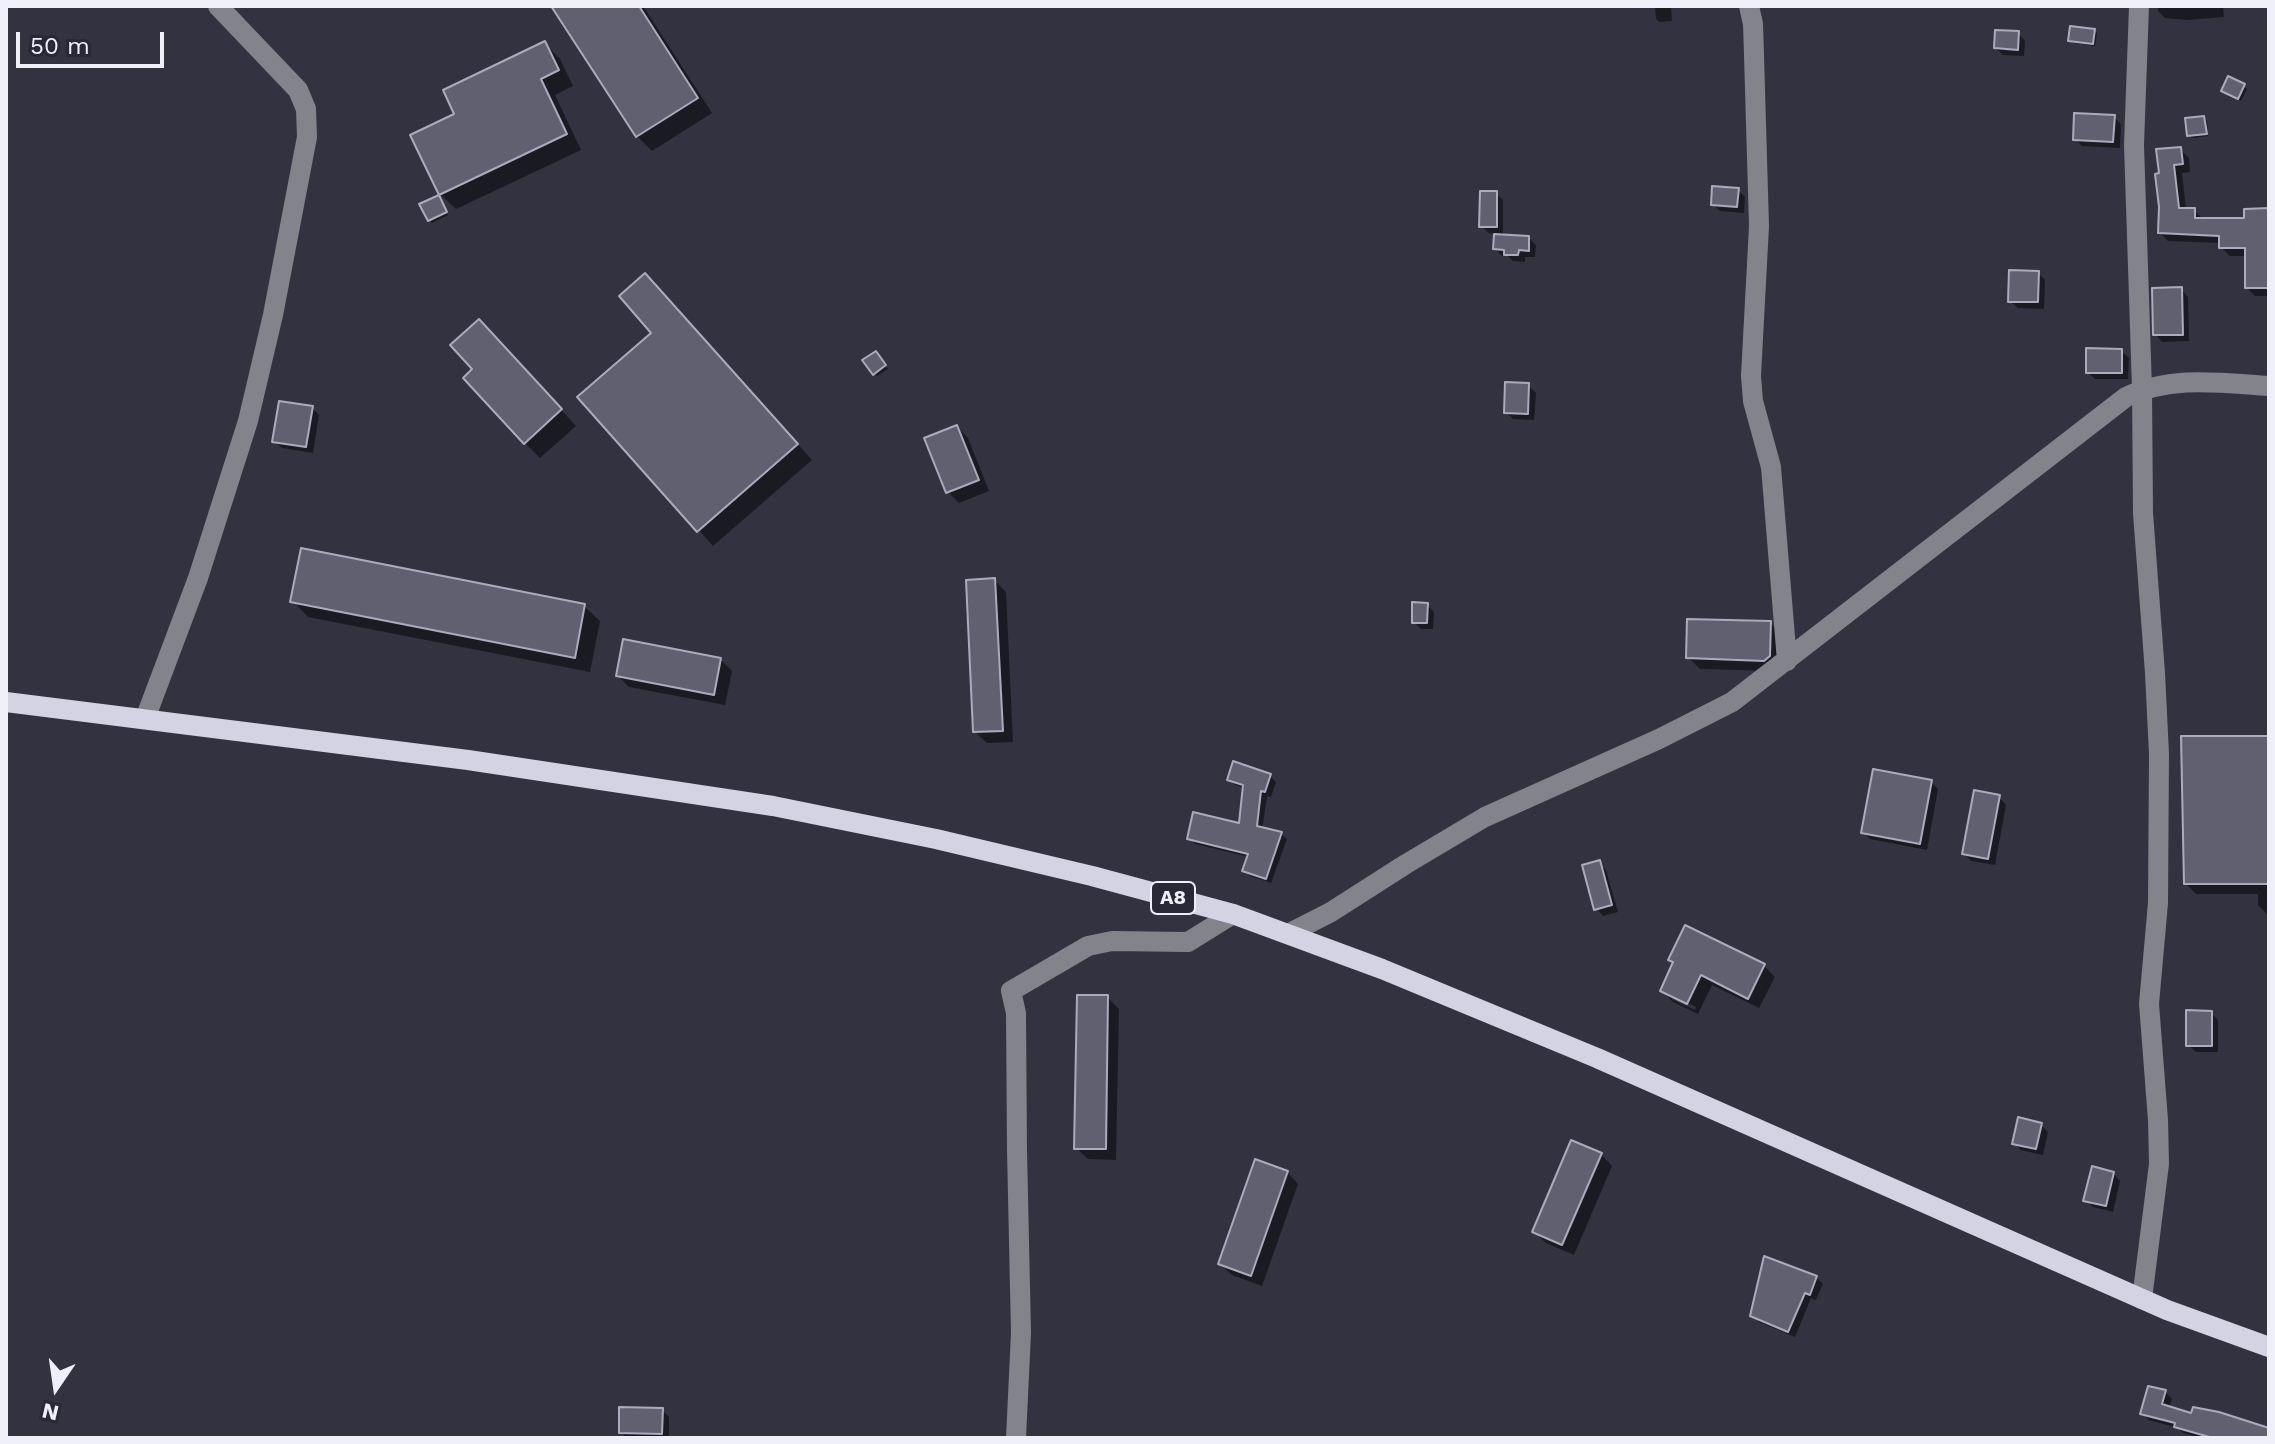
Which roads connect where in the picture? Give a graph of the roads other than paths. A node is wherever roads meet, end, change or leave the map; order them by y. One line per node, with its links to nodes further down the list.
1 (218, 6): 8 (street)
2 (1749, 6): 6 (street)
3 (2139, 6): 5 (street)
4 (2269, 386): 5 (street)
5 (2142, 389): 6 (street); 11 (street)
6 (1787, 661): 10 (street)
7 (6, 702): 8 (main road, A8)
8 (145, 719): 9 (main road, A8)
9 (1233, 914): 10 (main road, A8); 13 (street)
10 (1288, 934): 11 (main road, A8)
11 (2142, 1299): 12 (main road, A8)
12 (2269, 1347)
13 (1016, 1438)

